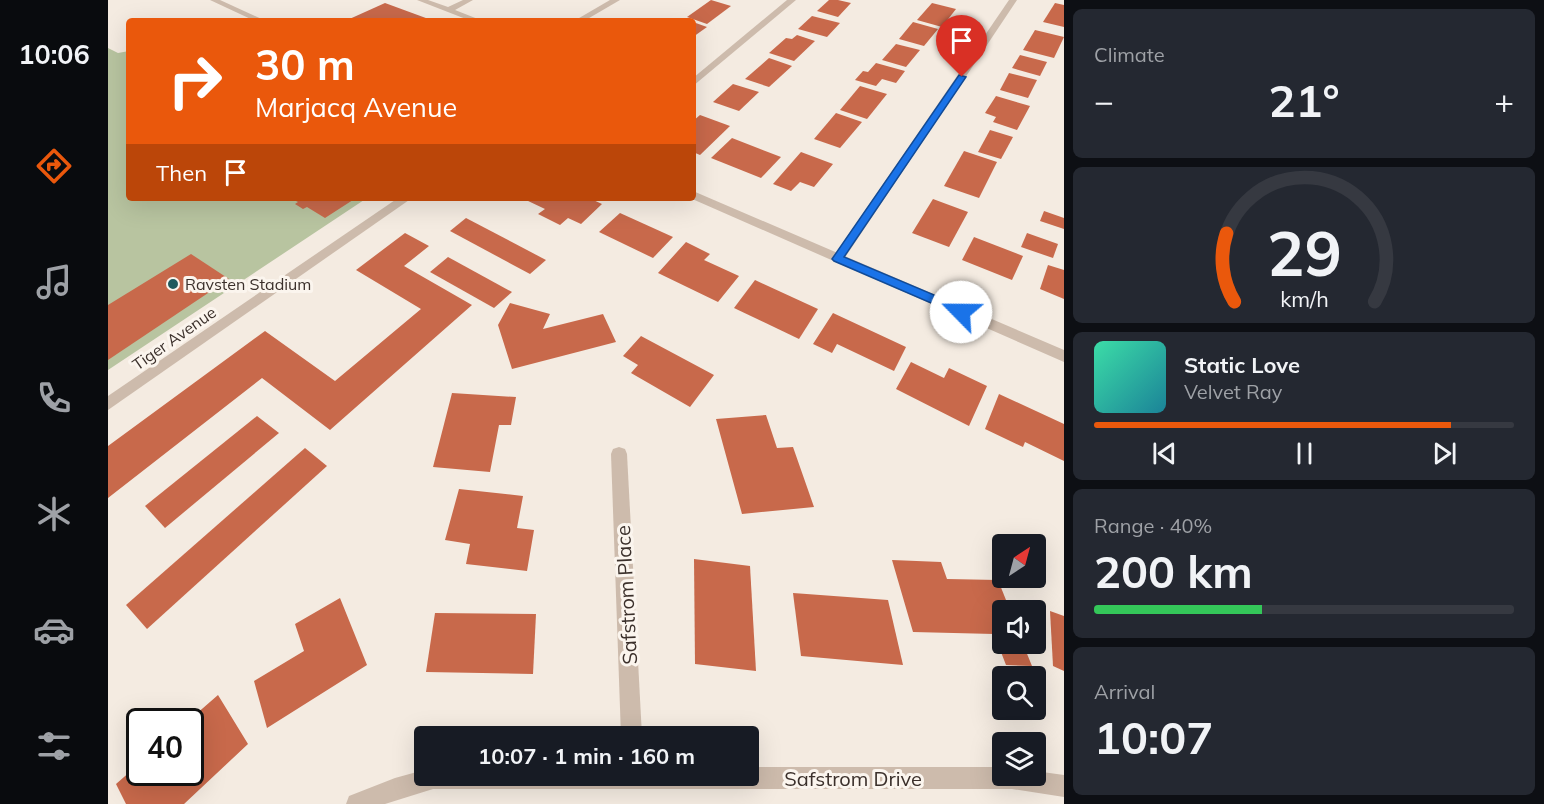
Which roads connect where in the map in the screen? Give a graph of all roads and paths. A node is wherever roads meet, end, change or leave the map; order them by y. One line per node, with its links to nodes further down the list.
1 (214, 0): 8 (street)
2 (421, 0): 7 (street)
3 (469, 0): 7 (street)
4 (616, 0): 10 (street)
5 (792, 0): 11 (street)
6 (1013, 0): 14 (street)
7 (449, 10): 9 (street)
8 (255, 18)
9 (471, 18)
10 (583, 18)
11 (696, 80)
12 (696, 196): 14 (street)
13 (402, 201): 16 (street, Tiger Avenue)
14 (838, 259): 15 (street)
15 (1064, 356)
16 (108, 404)
17 (619, 454): 18 (street, Safstrom Place)
18 (632, 726)
19 (759, 777): 21 (street, Safstrom Drive)
20 (414, 784): 22 (street, Safstrom Drive)
21 (1064, 786)
22 (357, 804)

